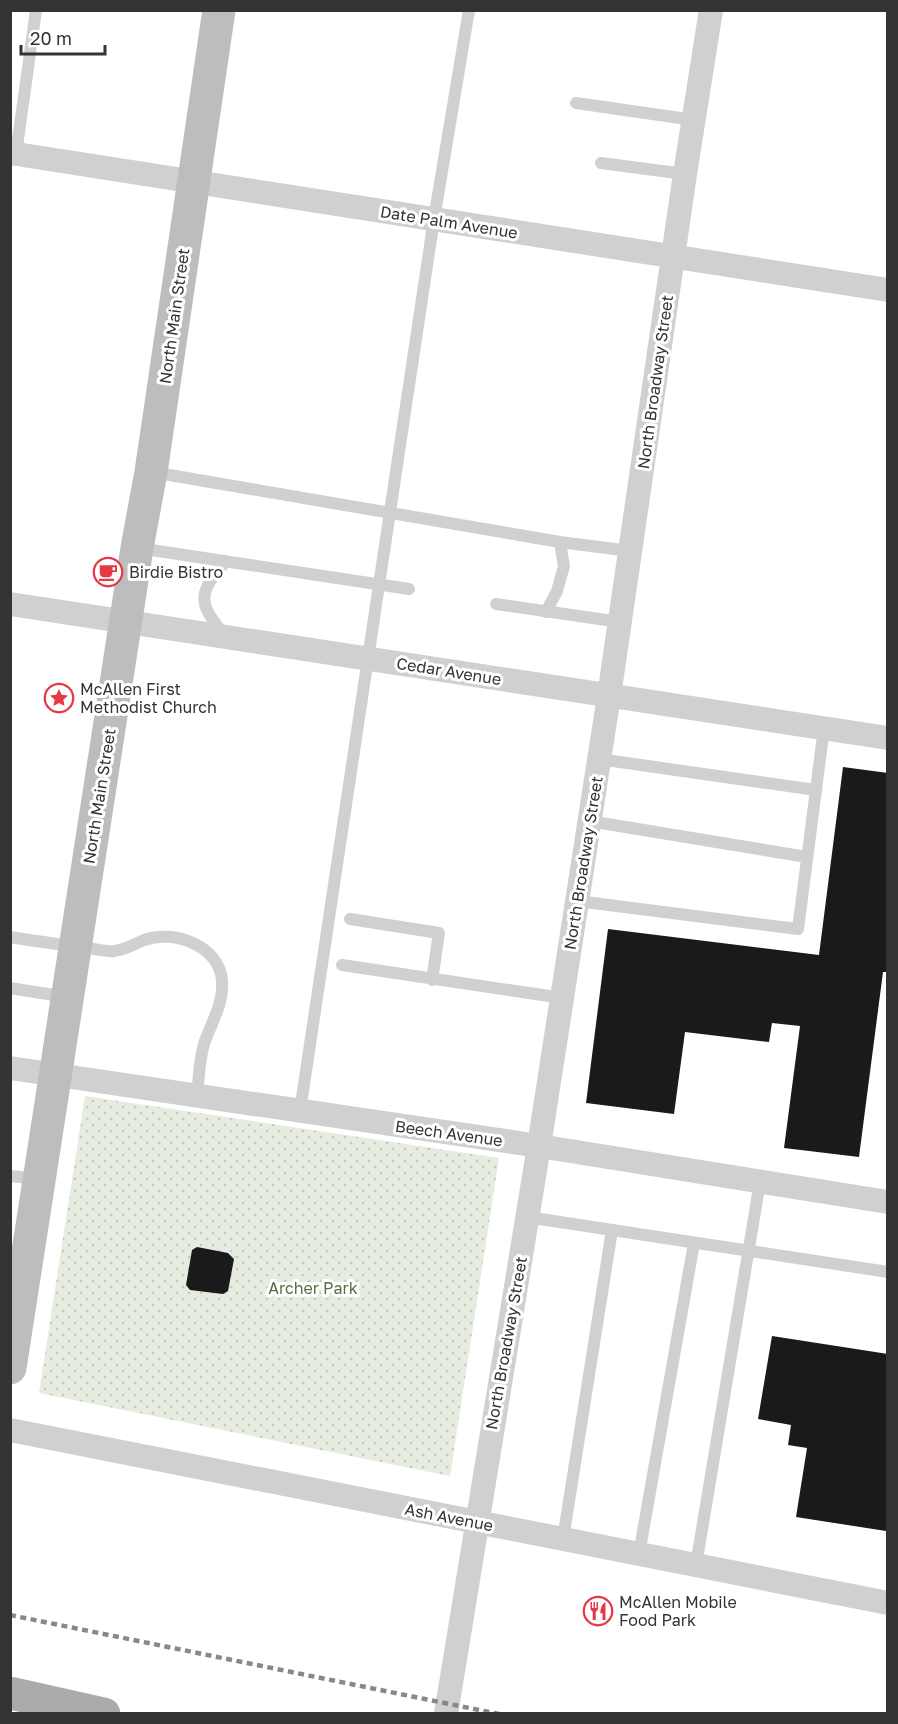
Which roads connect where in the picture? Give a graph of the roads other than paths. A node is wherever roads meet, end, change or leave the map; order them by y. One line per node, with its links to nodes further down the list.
1 (36, 10): 7 (lane)
2 (219, 10): 10 (street, North Main Street)
3 (469, 10): 11 (lane)
4 (711, 10): 6 (street, North Broadway Street)
5 (576, 103): 6 (lane)
6 (694, 120): 9 (street, North Broadway Street)
7 (13, 153): 10 (street, Date Palm Avenue)
8 (601, 163): 9 (lane)
9 (685, 174): 12 (street, North Broadway Street)
10 (193, 182): 11 (street, Date Palm Avenue); 14 (street, North Main Street)
11 (434, 219): 12 (street, Date Palm Avenue); 15 (lane)
12 (673, 256): 13 (street, Date Palm Avenue); 18 (street, North Broadway Street)
13 (888, 290)
14 (151, 472): 15 (lane); 17 (street, North Main Street)
15 (391, 512): 16 (lane); 20 (lane)
16 (560, 542): 18 (lane); 24 (lane)
17 (137, 548): 19 (lane); 25 (street, North Main Street)
18 (630, 551): 26 (street, North Broadway Street)
19 (226, 561): 20 (lane); 27 (lane)
20 (380, 585): 21 (lane); 28 (lane)
21 (409, 589)
22 (10, 604): 25 (street, Cedar Avenue)
23 (496, 604): 24 (lane)
24 (546, 612): 26 (lane)
25 (125, 622): 27 (street, Cedar Avenue); 39 (street, North Main Street)
26 (620, 622): 29 (street, North Broadway Street)
27 (227, 637): 28 (street, Cedar Avenue)
28 (369, 659): 29 (street, Cedar Avenue); 48 (lane)
29 (609, 696): 30 (street, Cedar Avenue); 32 (street, North Broadway Street)
30 (824, 728): 31 (street, Cedar Avenue); 33 (lane)
31 (888, 738)
32 (599, 759): 33 (lane); 34 (street, North Broadway Street)
33 (816, 790): 35 (lane)
34 (589, 822): 35 (lane); 36 (street, North Broadway Street)
35 (807, 857): 36 (lane)
36 (577, 901): 44 (street, North Broadway Street)
37 (350, 919): 41 (lane)
38 (10, 937): 39 (lane)
39 (75, 947): 43 (street, North Main Street); 47 (lane)
40 (342, 965): 41 (lane)
41 (432, 980): 44 (lane)
42 (10, 988): 43 (lane)
43 (68, 997): 46 (street, North Main Street)
44 (562, 998): 49 (street, North Broadway Street)
45 (10, 1068): 46 (street, Beech Avenue)
46 (56, 1075): 47 (street, Beech Avenue); 50 (street, North Main Street)
47 (197, 1096): 48 (street, Beech Avenue)
48 (300, 1111): 49 (street, Beech Avenue)
49 (539, 1146): 51 (street, Beech Avenue); 53 (street, North Broadway Street)
50 (25, 1177): 58 (street, North Main Street)
51 (760, 1182): 52 (street, Beech Avenue); 56 (lane)
52 (888, 1203)
53 (527, 1217): 54 (lane); 60 (street, North Broadway Street)
54 (612, 1230): 55 (lane); 61 (lane)
55 (694, 1243): 56 (lane); 62 (lane)
56 (748, 1251): 57 (lane); 63 (lane)
57 (888, 1272)
58 (11, 1362)
59 (10, 1430): 60 (street, Ash Avenue)
60 (476, 1522): 61 (street, Ash Avenue); 67 (street, North Broadway Street)
61 (563, 1539): 62 (street, Ash Avenue)
62 (639, 1554): 63 (street, Ash Avenue)
63 (696, 1565): 64 (street, Ash Avenue)
64 (888, 1603)
65 (10, 1693): 66 (main road)
66 (104, 1713)
67 (446, 1713)

